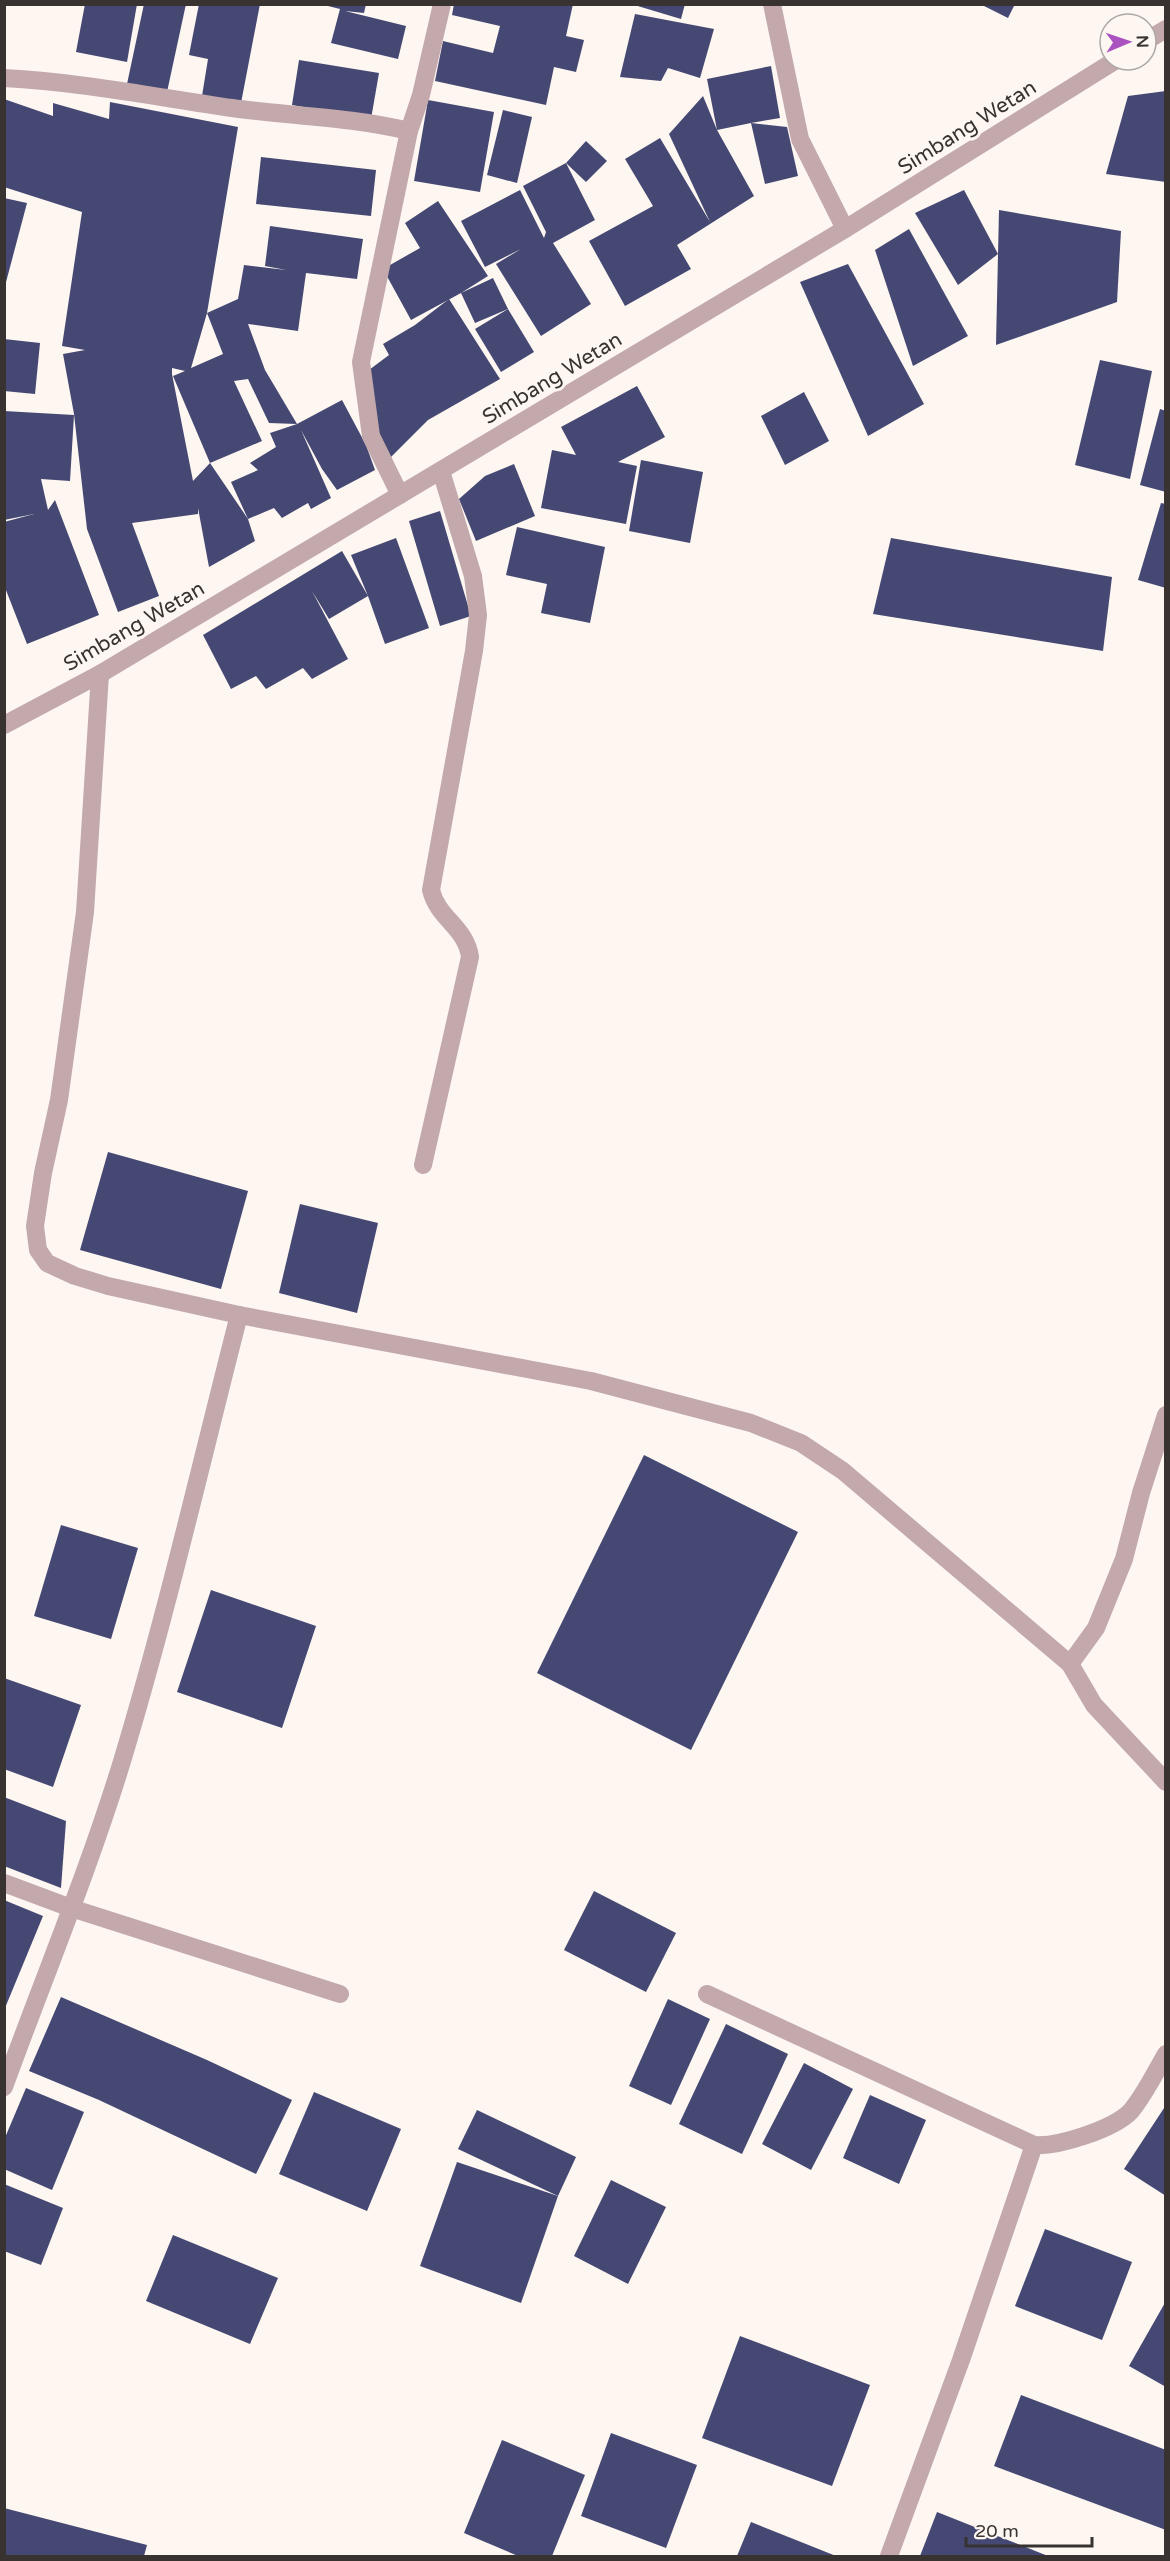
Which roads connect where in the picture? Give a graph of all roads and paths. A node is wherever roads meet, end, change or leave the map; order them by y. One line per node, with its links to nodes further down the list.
1 (442, 4): 5 (street)
2 (772, 4): 6 (street)
3 (1098, 71): 6 (street, Simbang Wetan)
4 (4, 78): 5 (street)
5 (409, 130): 8 (street)
6 (845, 229): 7 (street, Simbang Wetan)
7 (441, 471): 8 (street, Simbang Wetan); 11 (street)
8 (400, 495): 9 (street, Simbang Wetan)
9 (100, 674): 10 (street, Simbang Wetan); 12 (street)
10 (4, 725)
11 (423, 1165)
12 (239, 1315): 14 (street); 17 (street)
13 (1166, 1415): 14 (street)
14 (1070, 1664): 15 (street)
15 (1166, 1782)
16 (4, 1883): 17 (street)
17 (71, 1908): 18 (street); 21 (street)
18 (339, 1994)
19 (707, 1994): 22 (street)
20 (1166, 2054): 22 (street)
21 (4, 2087)
22 (1034, 2145): 23 (street)
23 (889, 2556)

